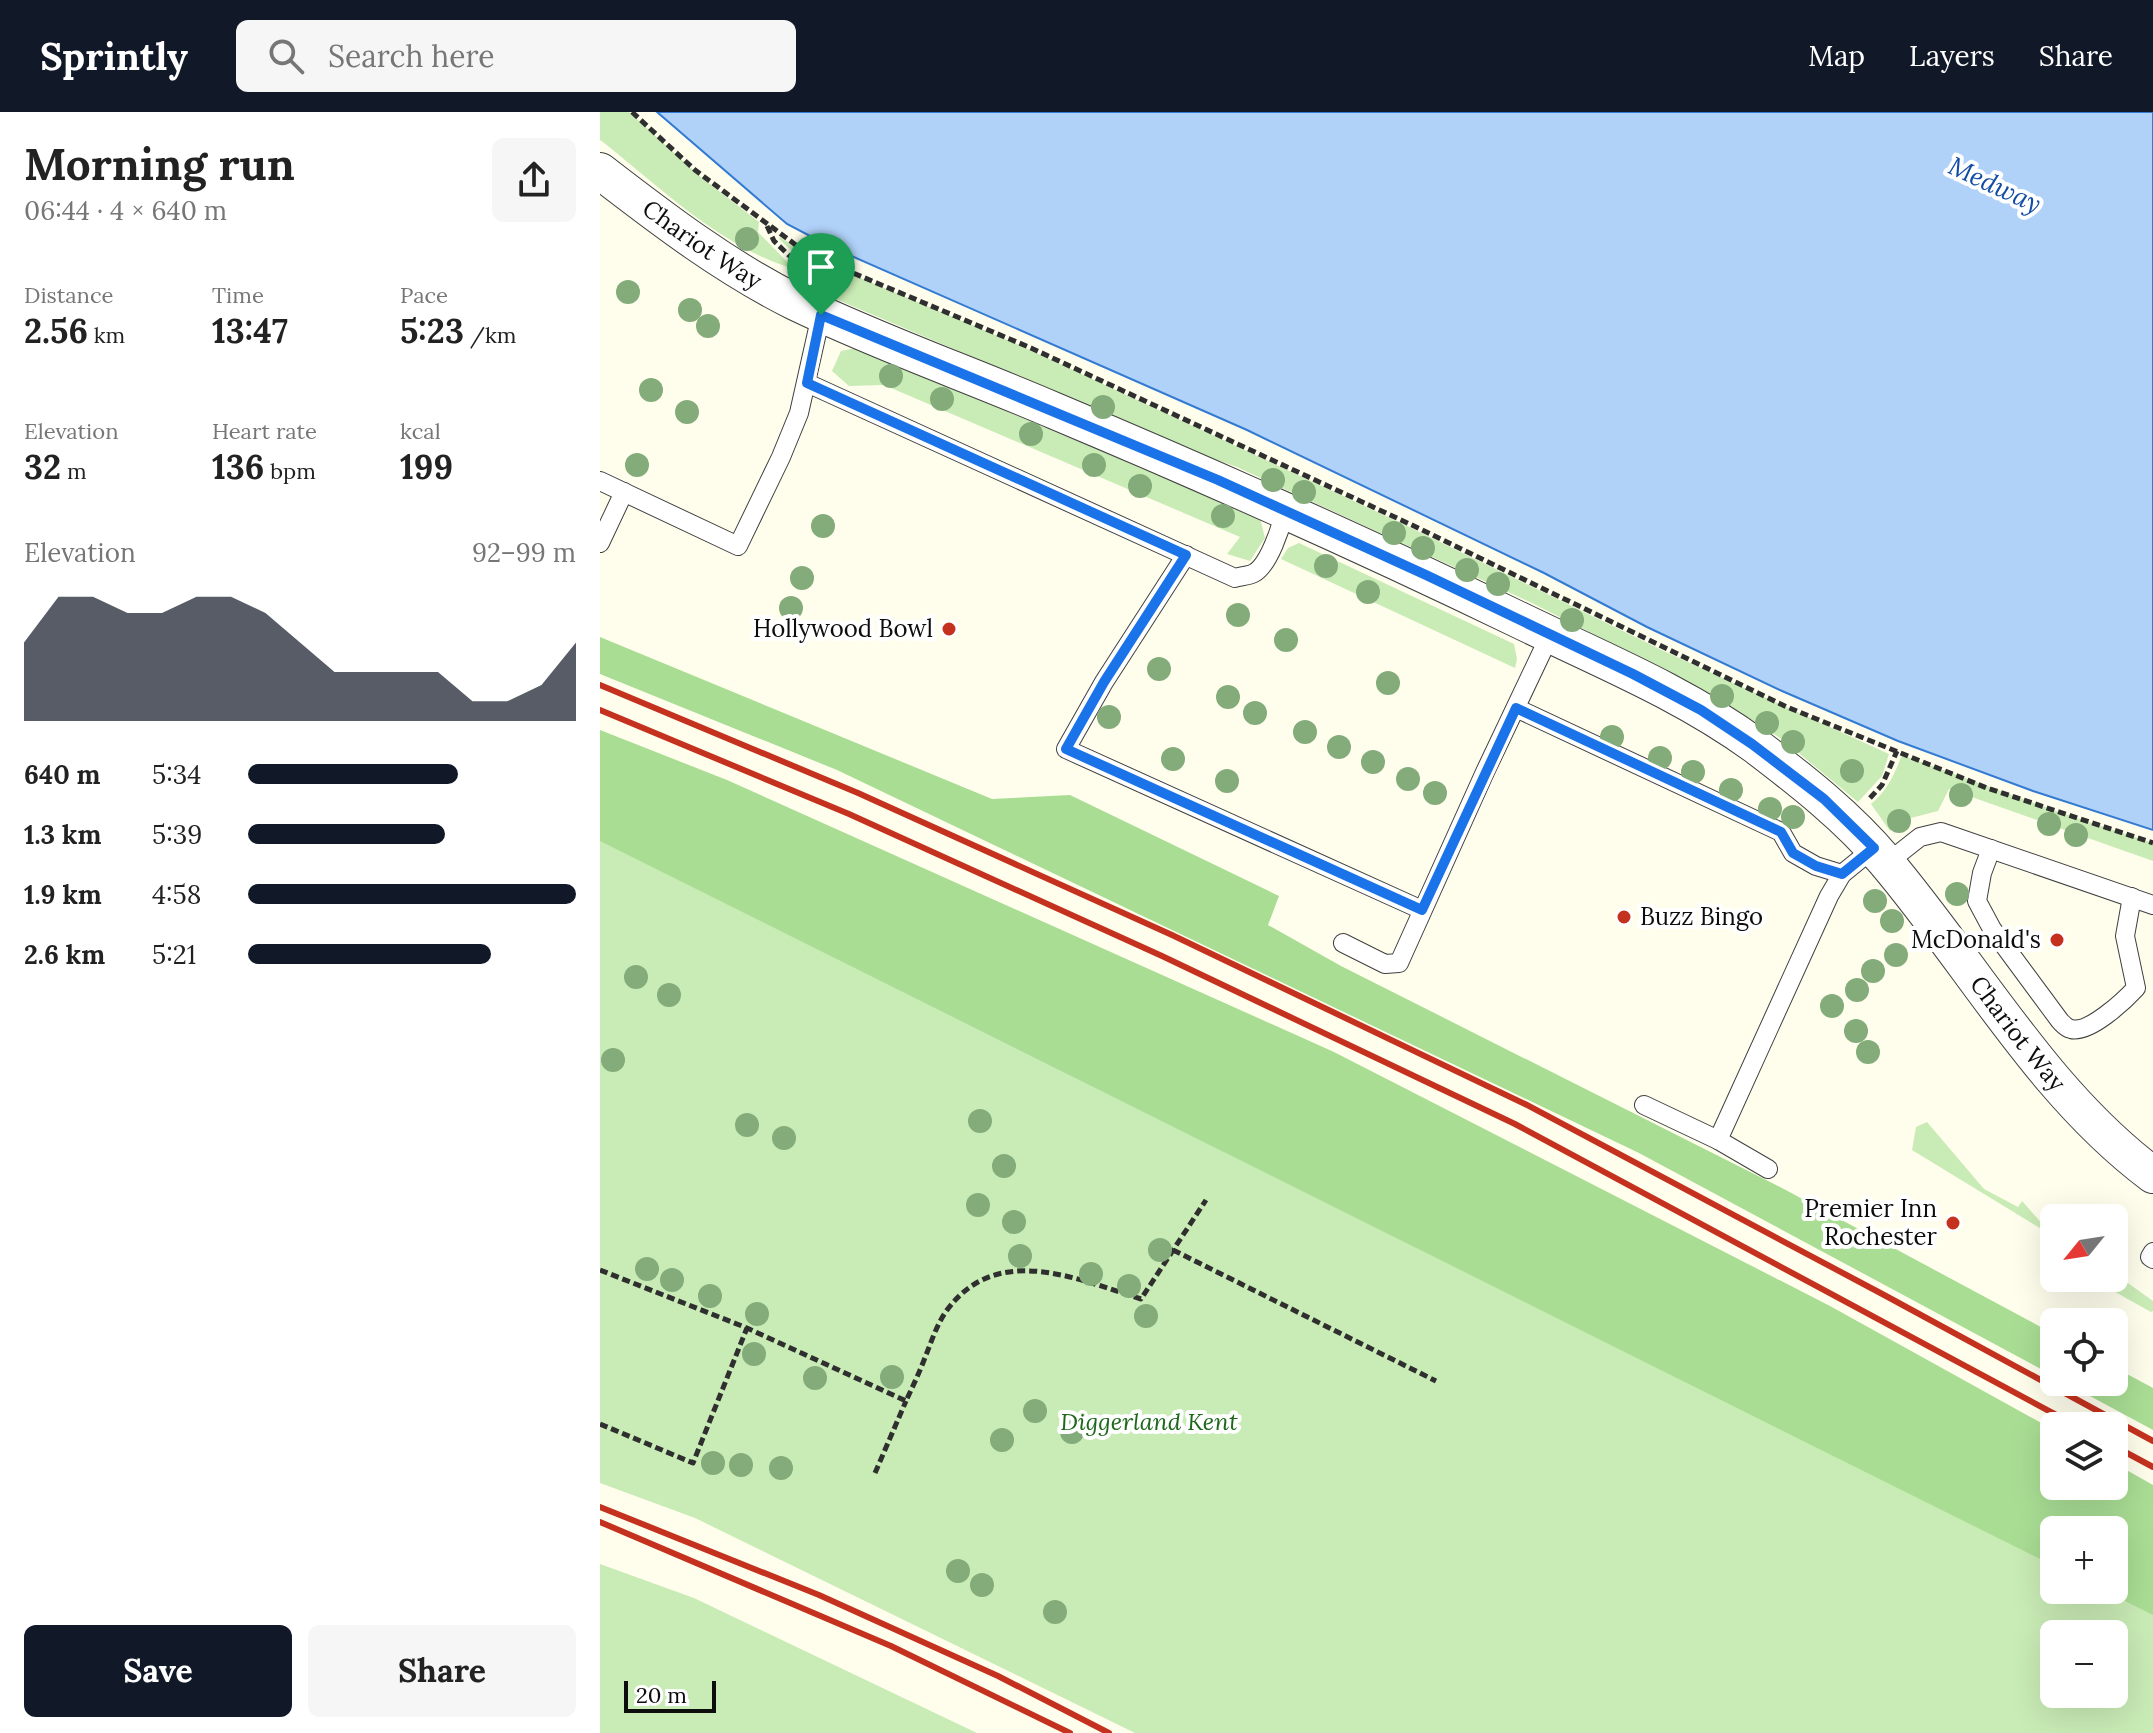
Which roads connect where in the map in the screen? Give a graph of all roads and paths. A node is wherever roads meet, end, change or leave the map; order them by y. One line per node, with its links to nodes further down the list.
1 (632, 112): 3 (path)
2 (600, 171): 5 (street, Chariot Way)
3 (767, 225): 4 (path); 14 (path)
4 (802, 267)
5 (821, 315): 6 (lane); 9 (street, Chariot Way)
6 (807, 383): 8 (lane); 11 (lane)
7 (600, 481): 8 (lane)
8 (624, 492): 10 (lane)
9 (1285, 511): 11 (lane); 12 (street, Chariot Way)
10 (600, 543)
11 (1186, 555): 22 (lane)
12 (1550, 635): 13 (lane); 15 (street, Chariot Way)
13 (1516, 708): 19 (lane); 22 (lane)
14 (1897, 751): 15 (path); 16 (path)
15 (1846, 821): 18 (street, Chariot Way)
16 (2153, 843)
17 (1991, 849): 18 (lane); 20 (lane); 20 (lane)
18 (1880, 856): 19 (lane); 27 (street, Chariot Way)
19 (1842, 874): 25 (lane)
20 (2132, 897): 21 (lane)
21 (2153, 905)
22 (1422, 910): 23 (lane)
23 (1343, 943)
24 (1644, 1105): 25 (lane)
25 (1718, 1140): 26 (lane)
26 (1768, 1169)
27 (2153, 1175)
28 (1206, 1200): 29 (path)
29 (1173, 1250): 32 (path); 33 (path)
30 (600, 1270): 31 (path)
31 (747, 1328): 33 (path); 34 (path)
32 (1436, 1381)
33 (906, 1401): 35 (path)
34 (600, 1424)
35 (875, 1473)

